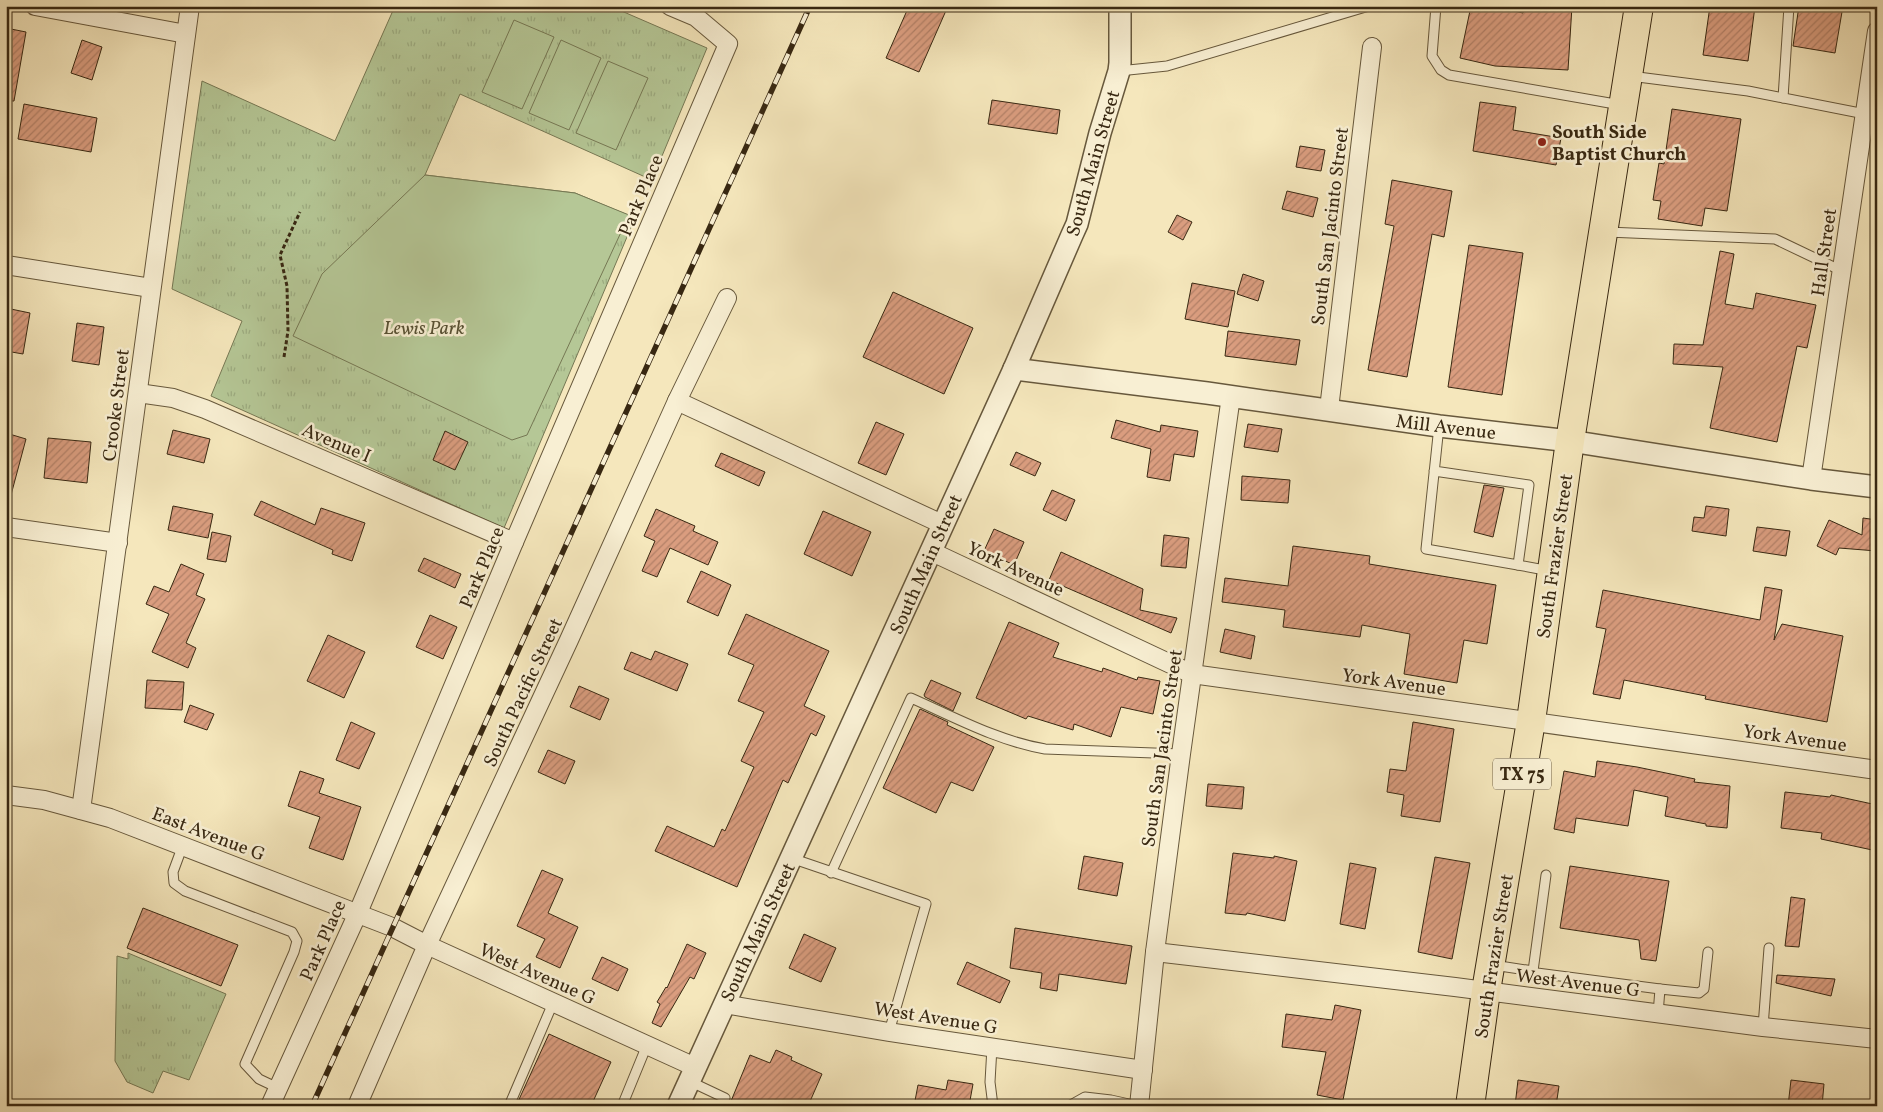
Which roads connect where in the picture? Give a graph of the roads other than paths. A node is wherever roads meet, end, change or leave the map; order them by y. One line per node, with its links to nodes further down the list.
1 (35, 6): 10 (street)
2 (190, 6): 10 (street, Crooke Street)
3 (670, 6): 34 (street, Park Place)
4 (1120, 6): 12 (street, South Main Street)
5 (1369, 6): 12 (lane)
6 (1436, 6): 15 (lane)
7 (1638, 6): 13 (main road, South Frazier Street / TX 75)
8 (1789, 6): 14 (lane)
9 (1877, 32): 16 (street, Hall Street)
10 (186, 34): 20 (street, Crooke Street)
11 (1372, 47): 26 (street, South San Jacinto Street)
12 (1119, 71): 22 (street, South Main Street)
13 (1628, 76): 14 (lane); 15 (main road, South Frazier Street / TX 75)
14 (1783, 98): 16 (lane)
15 (1623, 106): 17 (main road, South Frazier Street / TX 75)
16 (1865, 114): 19 (street, Hall Street)
17 (1604, 232): 19 (lane); 28 (main road, South Frazier Street / TX 75)
18 (6, 265): 20 (street)
19 (1842, 271): 30 (street, Hall Street)
20 (151, 288): 23 (street, Crooke Street)
21 (727, 298): 25 (street, South Pacific Street)
22 (1014, 369): 24 (street, Mill Avenue); 32 (street, South Main Street)
23 (138, 393): 34 (street, Avenue I); 35 (street, Crooke Street)
24 (1231, 396): 26 (street, Mill Avenue); 39 (street, South San Jacinto Street)
25 (678, 401): 32 (street); 51 (street, South Pacific Street)
26 (1330, 409): 27 (street, Mill Avenue)
27 (1439, 426): 28 (street, Mill Avenue); 29 (lane)
28 (1570, 441): 30 (street, Mill Avenue); 38 (main road, South Frazier Street / TX 75)
29 (1434, 471): 37 (lane); 37 (lane)
30 (1811, 479): 31 (street, Mill Avenue)
31 (1877, 487)
32 (942, 524): 36 (street, South Main Street)
33 (6, 527): 35 (street)
34 (514, 542): 49 (street, Park Place)
35 (118, 543): 44 (street, Crooke Street)
36 (930, 551): 39 (street, York Avenue); 46 (street, South Main Street)
37 (1518, 564): 38 (lane)
38 (1552, 571): 40 (main road, South Frazier Street / TX 75)
39 (1192, 674): 40 (street, York Avenue); 41 (street, South San Jacinto Street)
40 (1531, 721): 42 (street, York Avenue); 55 (main road, South Frazier Street / TX 75)
41 (1181, 754): 47 (lane); 53 (street, South San Jacinto Street)
42 (1877, 770)
43 (6, 794): 44 (street, East Avenue G)
44 (81, 810): 45 (street, East Avenue G)
45 (183, 845): 49 (street, East Avenue G); 69 (lane)
46 (791, 858): 47 (lane); 60 (street, South Main Street)
47 (831, 872): 63 (lane)
48 (1546, 875): 56 (lane)
49 (358, 914): 50 (street, East Avenue G); 69 (street, Park Place)
50 (392, 927): 51 (street, West Avenue G)
51 (427, 946): 59 (street, West Avenue G); 71 (street, South Pacific Street)
52 (1769, 948): 62 (lane)
53 (1155, 952): 58 (street, West Avenue G); 67 (street, South San Jacinto Street)
54 (1708, 952): 57 (lane)
55 (1491, 964): 56 (lane); 58 (main road, South Frazier Street / TX 75)
56 (1533, 971): 57 (lane)
57 (1660, 989): 61 (lane)
58 (1486, 991): 61 (street, West Avenue G); 79 (main road, South Frazier Street / TX 75)
59 (553, 1002): 65 (street, West Avenue G); 72 (lane)
60 (724, 1004): 63 (street, West Avenue G); 68 (street, South Main Street)
61 (1658, 1014): 62 (street, West Avenue G)
62 (1763, 1027): 64 (street, West Avenue G)
63 (889, 1032): 66 (street, West Avenue G)
64 (1877, 1039)
65 (647, 1045): 68 (street, West Avenue G); 73 (lane)
66 (992, 1047): 67 (street, West Avenue G); 76 (lane)
67 (1143, 1070): 78 (street, South San Jacinto Street)
68 (692, 1074): 74 (street, South Main Street); 75 (lane)
69 (278, 1088): 70 (street, Park Place)
70 (270, 1106)
71 (357, 1106)
72 (509, 1106)
73 (622, 1106)
74 (678, 1106)
75 (722, 1106)
76 (993, 1106)
77 (1070, 1106): 78 (lane)
78 (1138, 1106)
79 (1470, 1106)

